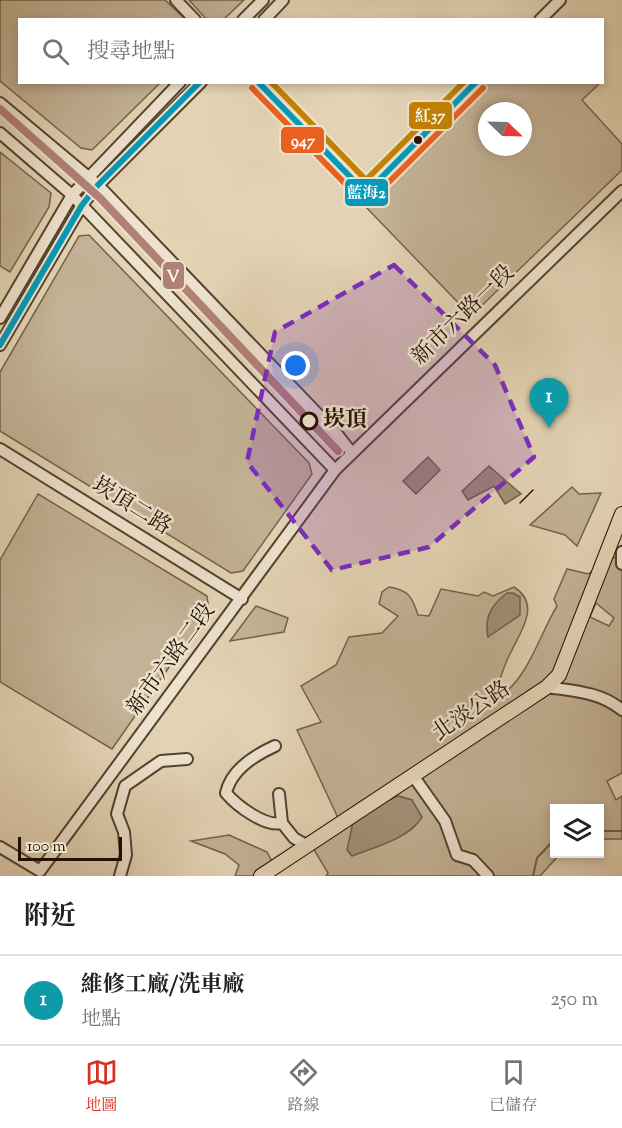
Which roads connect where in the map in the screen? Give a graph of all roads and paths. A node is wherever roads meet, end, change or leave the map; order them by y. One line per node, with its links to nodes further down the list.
1 (176, 0): 5 (street)
2 (263, 0): 6 (street)
3 (284, 0): 7 (street)
4 (560, 0): 8 (street)
5 (193, 18)
6 (245, 18)
7 (266, 18)
8 (542, 18)
9 (178, 84): 15 (street)
10 (199, 84): 16 (street)
11 (260, 84): 12 (street)
12 (475, 84)
13 (0, 103): 15 (street)
14 (0, 133): 18 (street)
15 (87, 176): 16 (street); 18 (street)
16 (98, 185): 19 (street); 23 (street)
17 (622, 191): 23 (street, 新市六路一段)
18 (72, 195): 19 (street); 20 (street)
19 (82, 205): 21 (street); 24 (street)
20 (0, 318)
21 (0, 345)
22 (0, 449): 28 (street, 崁頂二路)
23 (351, 453): 24 (street, 新市六路一段)
24 (335, 470): 28 (street, 新市六路二段)
25 (622, 514): 29 (main road, 北淡公路)
26 (622, 552): 27 (street)
27 (622, 564)
28 (242, 598): 37 (street, 新市六路二段)
29 (547, 687): 30 (street); 33 (main road, 北淡公路)
30 (622, 710)
31 (275, 746): 35 (street)
32 (187, 759): 38 (street)
33 (414, 777): 36 (main road, 北淡公路); 40 (street)
34 (279, 794): 35 (street)
35 (282, 823): 36 (street)
36 (306, 845): 39 (main road, 北淡公路)
37 (0, 847)
38 (120, 876)
39 (261, 876)
40 (488, 876)

